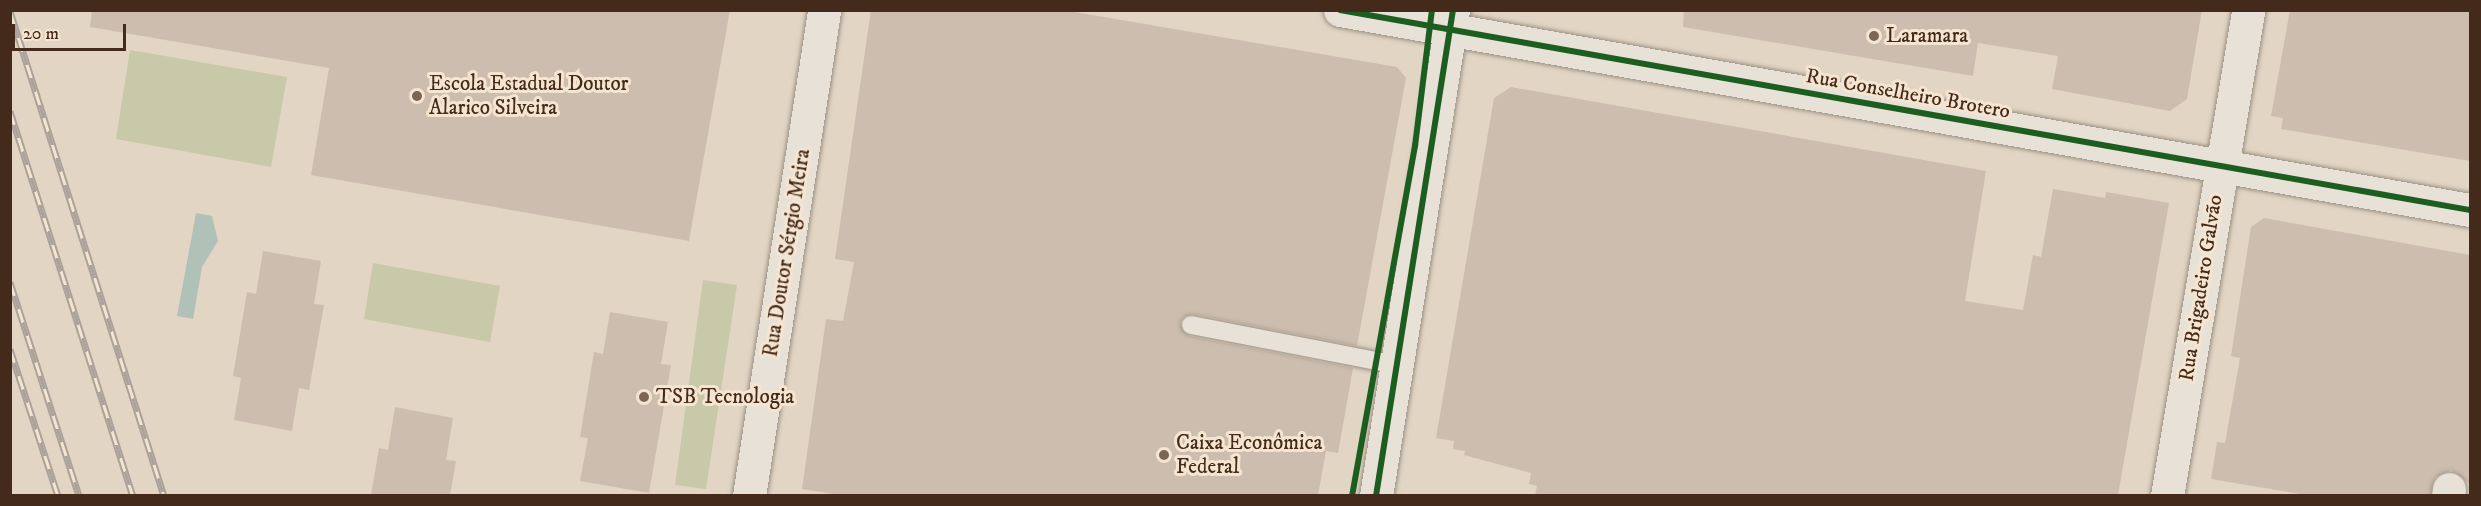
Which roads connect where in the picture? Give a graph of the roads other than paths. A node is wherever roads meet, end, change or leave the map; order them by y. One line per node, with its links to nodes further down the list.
1 (824, 10): 9 (street, Rua Doutor Sérgio Meira)
2 (1340, 10): 4 (street, Rua Conselheiro Brotero)
3 (2248, 10): 5 (street, Rua Brigadeiro Galvão)
4 (1452, 20): 5 (street, Rua Conselheiro Brotero); 8 (street)
5 (2221, 165): 6 (street, Rua Conselheiro Brotero); 11 (street, Rua Brigadeiro Galvão)
6 (2470, 210)
7 (1191, 325): 8 (lane)
8 (1397, 365): 10 (street)
9 (749, 495)
10 (1376, 495)
11 (2168, 495)

